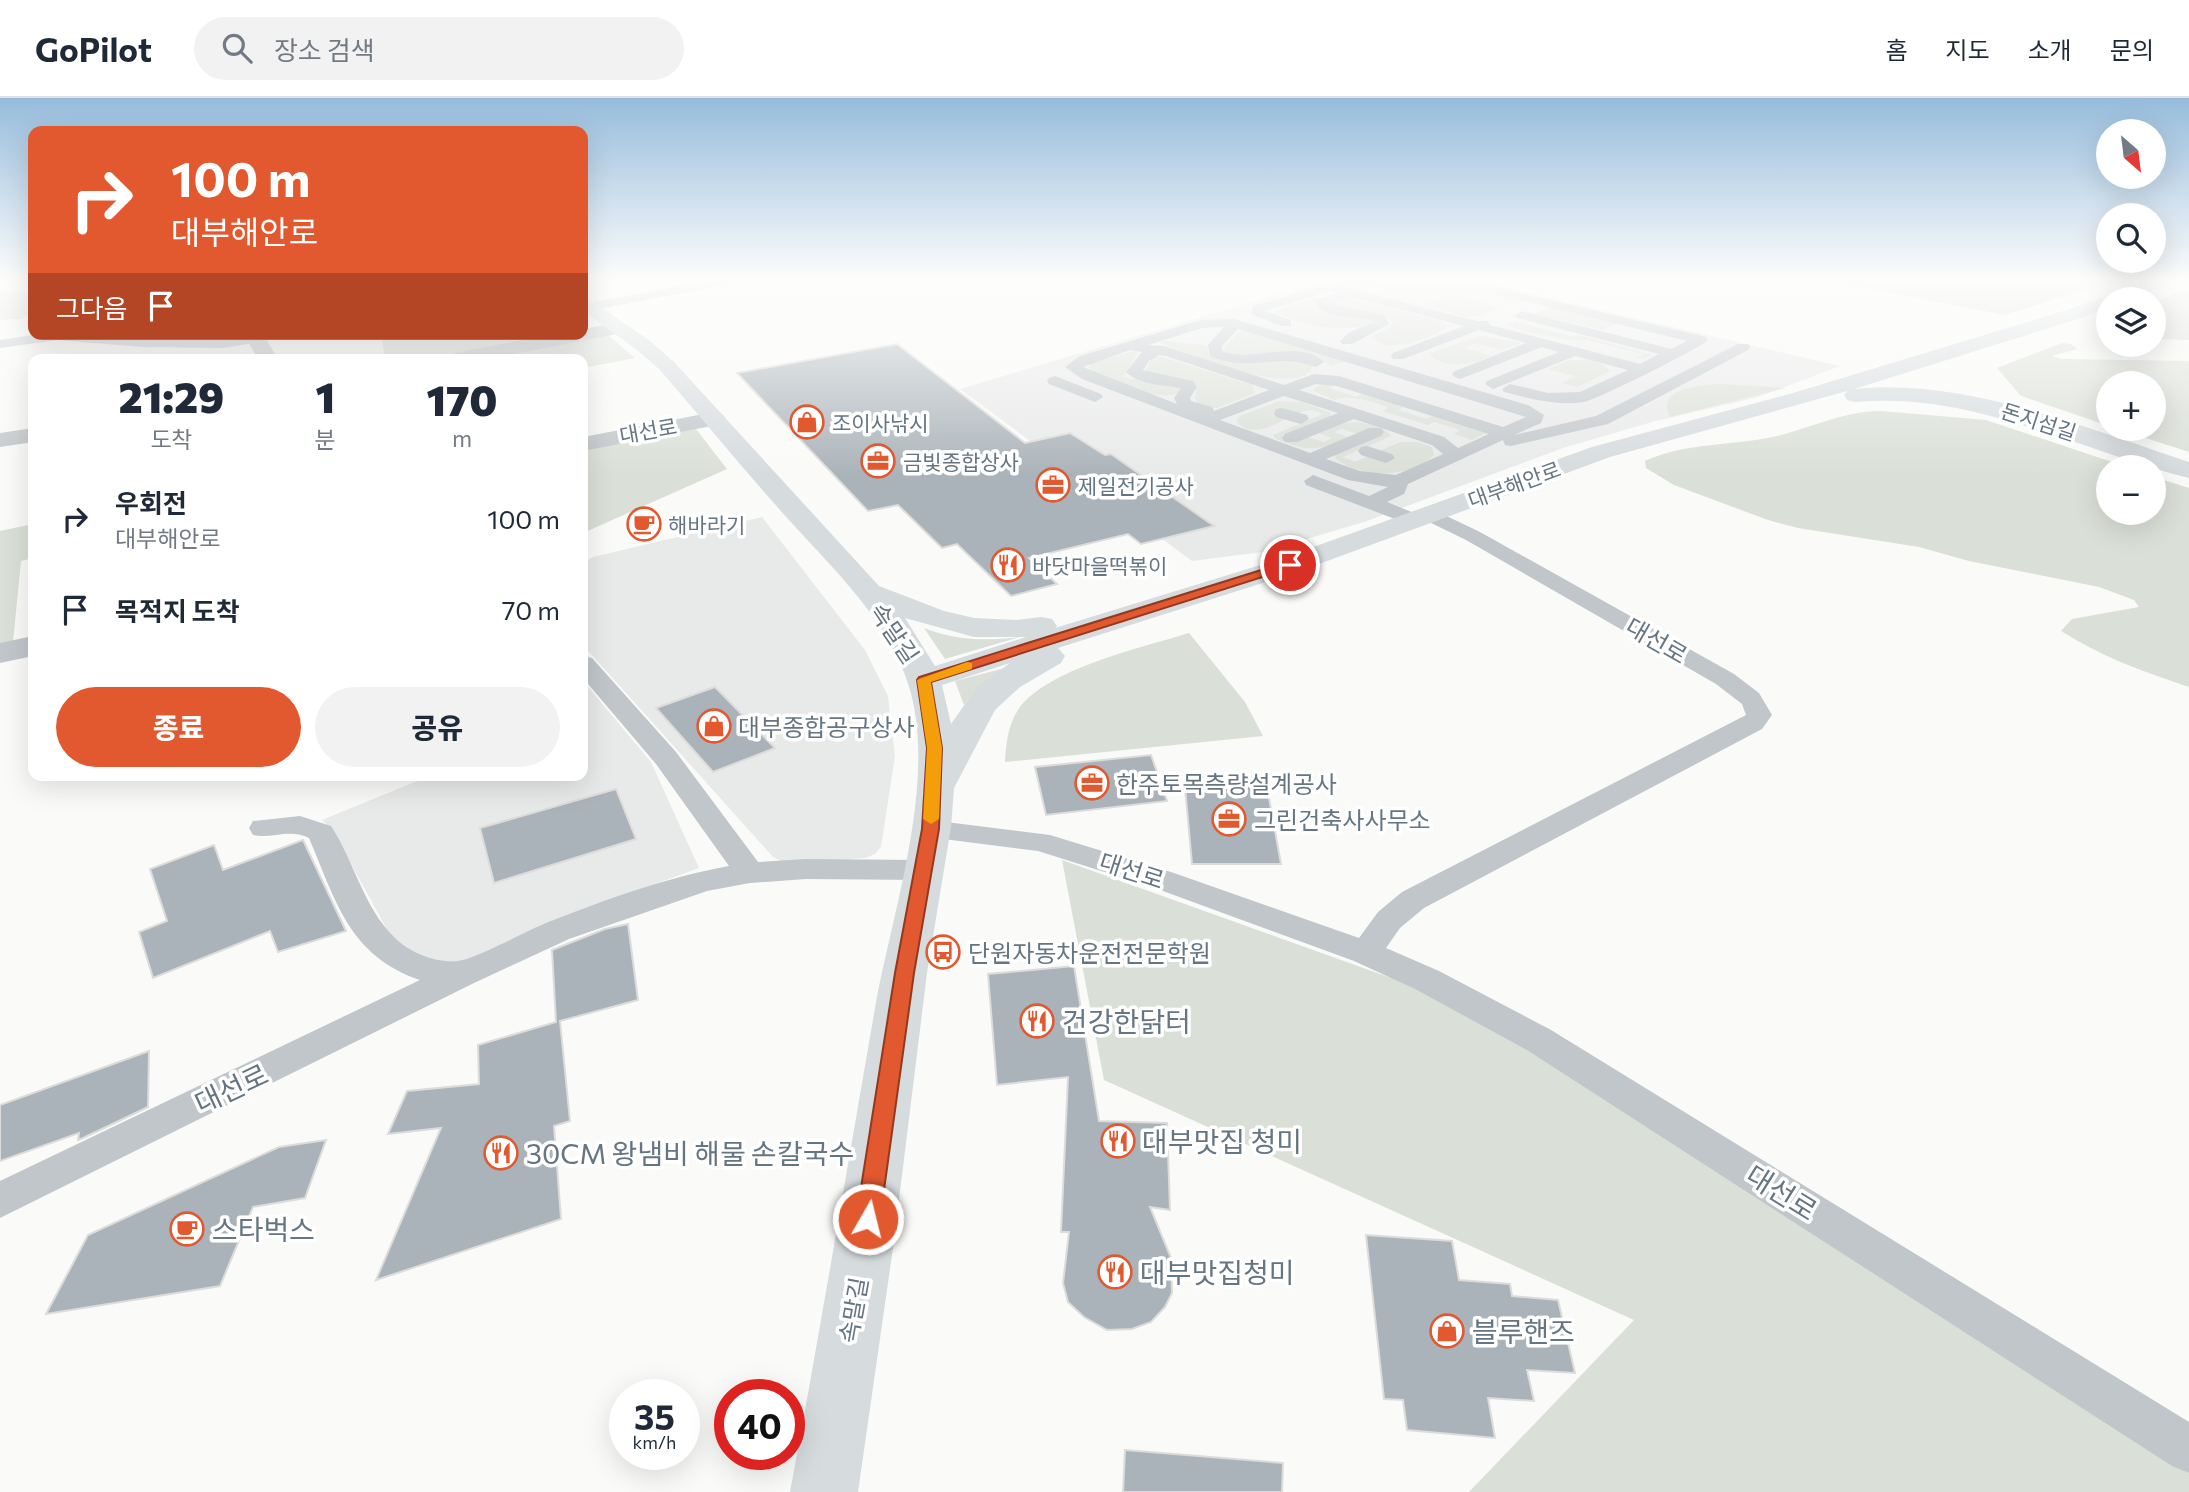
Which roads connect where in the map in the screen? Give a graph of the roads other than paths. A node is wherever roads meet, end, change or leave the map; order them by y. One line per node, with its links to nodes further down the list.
1 (493, 346): 19 (street)
2 (640, 346): 40 (street, 속말길)
3 (1126, 346): 15 (lane)
4 (1215, 346): 29 (lane)
5 (1315, 346): 23 (lane)
6 (1364, 346): 21 (lane)
7 (1425, 346): 21 (lane)
8 (1532, 346): 22 (lane)
9 (1556, 346): 18 (lane)
10 (1644, 346): 20 (lane)
11 (1690, 346): 20 (lane)
12 (1970, 346): 26 (street, 대부해안로)
13 (1977, 346): 39 (street)
14 (1743, 347): 34 (lane)
15 (1120, 348): 16 (lane); 41 (lane)
16 (1159, 349): 32 (lane); 36 (lane)
17 (1486, 350): 22 (lane)
18 (1573, 351): 24 (lane); 25 (lane)
19 (470, 354)
20 (1675, 354): 25 (lane)
21 (1398, 356): 27 (lane)
22 (1507, 356): 27 (lane)
23 (1365, 361): 29 (lane); 35 (lane)
24 (1531, 368): 28 (lane); 31 (lane)
25 (1643, 369): 33 (lane)
26 (1889, 372): 39 (street, 돈지섬길); 47 (street, 대부해안로)
27 (1460, 374): 31 (lane)
28 (1561, 377)
29 (1314, 379): 32 (lane); 46 (lane)
30 (1055, 382): 52 (lane)
31 (1493, 384): 33 (lane)
32 (1285, 390): 36 (lane); 38 (lane)
33 (1583, 397): 34 (lane)
34 (1627, 407): 42 (lane)
35 (1522, 408): 42 (lane); 46 (lane)
36 (1234, 409): 41 (lane)
37 (1282, 413): 43 (lane)
38 (1353, 413): 43 (lane); 45 (lane)
39 (2026, 416): 47 (street); 59 (street, 돈지섬길)
40 (714, 419): 53 (street, 대선로); 66 (street, 속말길)
41 (1205, 420): 49 (lane)
42 (1590, 424): 55 (lane)
43 (1303, 426): 49 (lane); 50 (lane)
44 (1343, 432): 54 (lane)
45 (1412, 432): 54 (lane); 58 (lane)
46 (1505, 433): 55 (lane)
47 (1665, 433): 63 (street, 대부해안로)
48 (28, 436): 51 (street)
49 (1254, 438): 57 (lane)
50 (1323, 439)
51 (0, 440)
52 (1210, 441)
53 (588, 443)
54 (1364, 445): 56 (lane); 57 (lane)
55 (1477, 446): 58 (lane)
56 (1386, 458)
57 (1311, 459): 61 (lane)
58 (1450, 459): 61 (lane)
59 (2189, 470)
60 (1299, 475): 62 (lane)
61 (1399, 481): 62 (lane)
62 (1370, 503): 63 (lane)
63 (1422, 517): 64 (street, 대부해안로); 76 (lane, 대선로)
64 (1317, 555): 65 (street, 대부해안로); 71 (street)
65 (1261, 574): 66 (street); 70 (street, 대부해안로)
66 (866, 591): 70 (street, 속말길)
67 (28, 647): 68 (street)
68 (0, 653)
69 (588, 674): 75 (lane)
70 (924, 680): 71 (street, 속말길)
71 (934, 789): 73 (street, 속말길)
72 (262, 828): 77 (lane, 대선로)
73 (930, 829): 74 (street, 속말길); 76 (lane, 대선로)
74 (923, 870): 75 (lane, 대선로); 80 (street, 속말길)
75 (750, 873): 77 (lane, 대선로)
76 (1366, 953): 79 (lane, 대선로)
77 (462, 974): 78 (lane, 대선로)
78 (0, 1200)
79 (2189, 1449)
80 (824, 1492)

